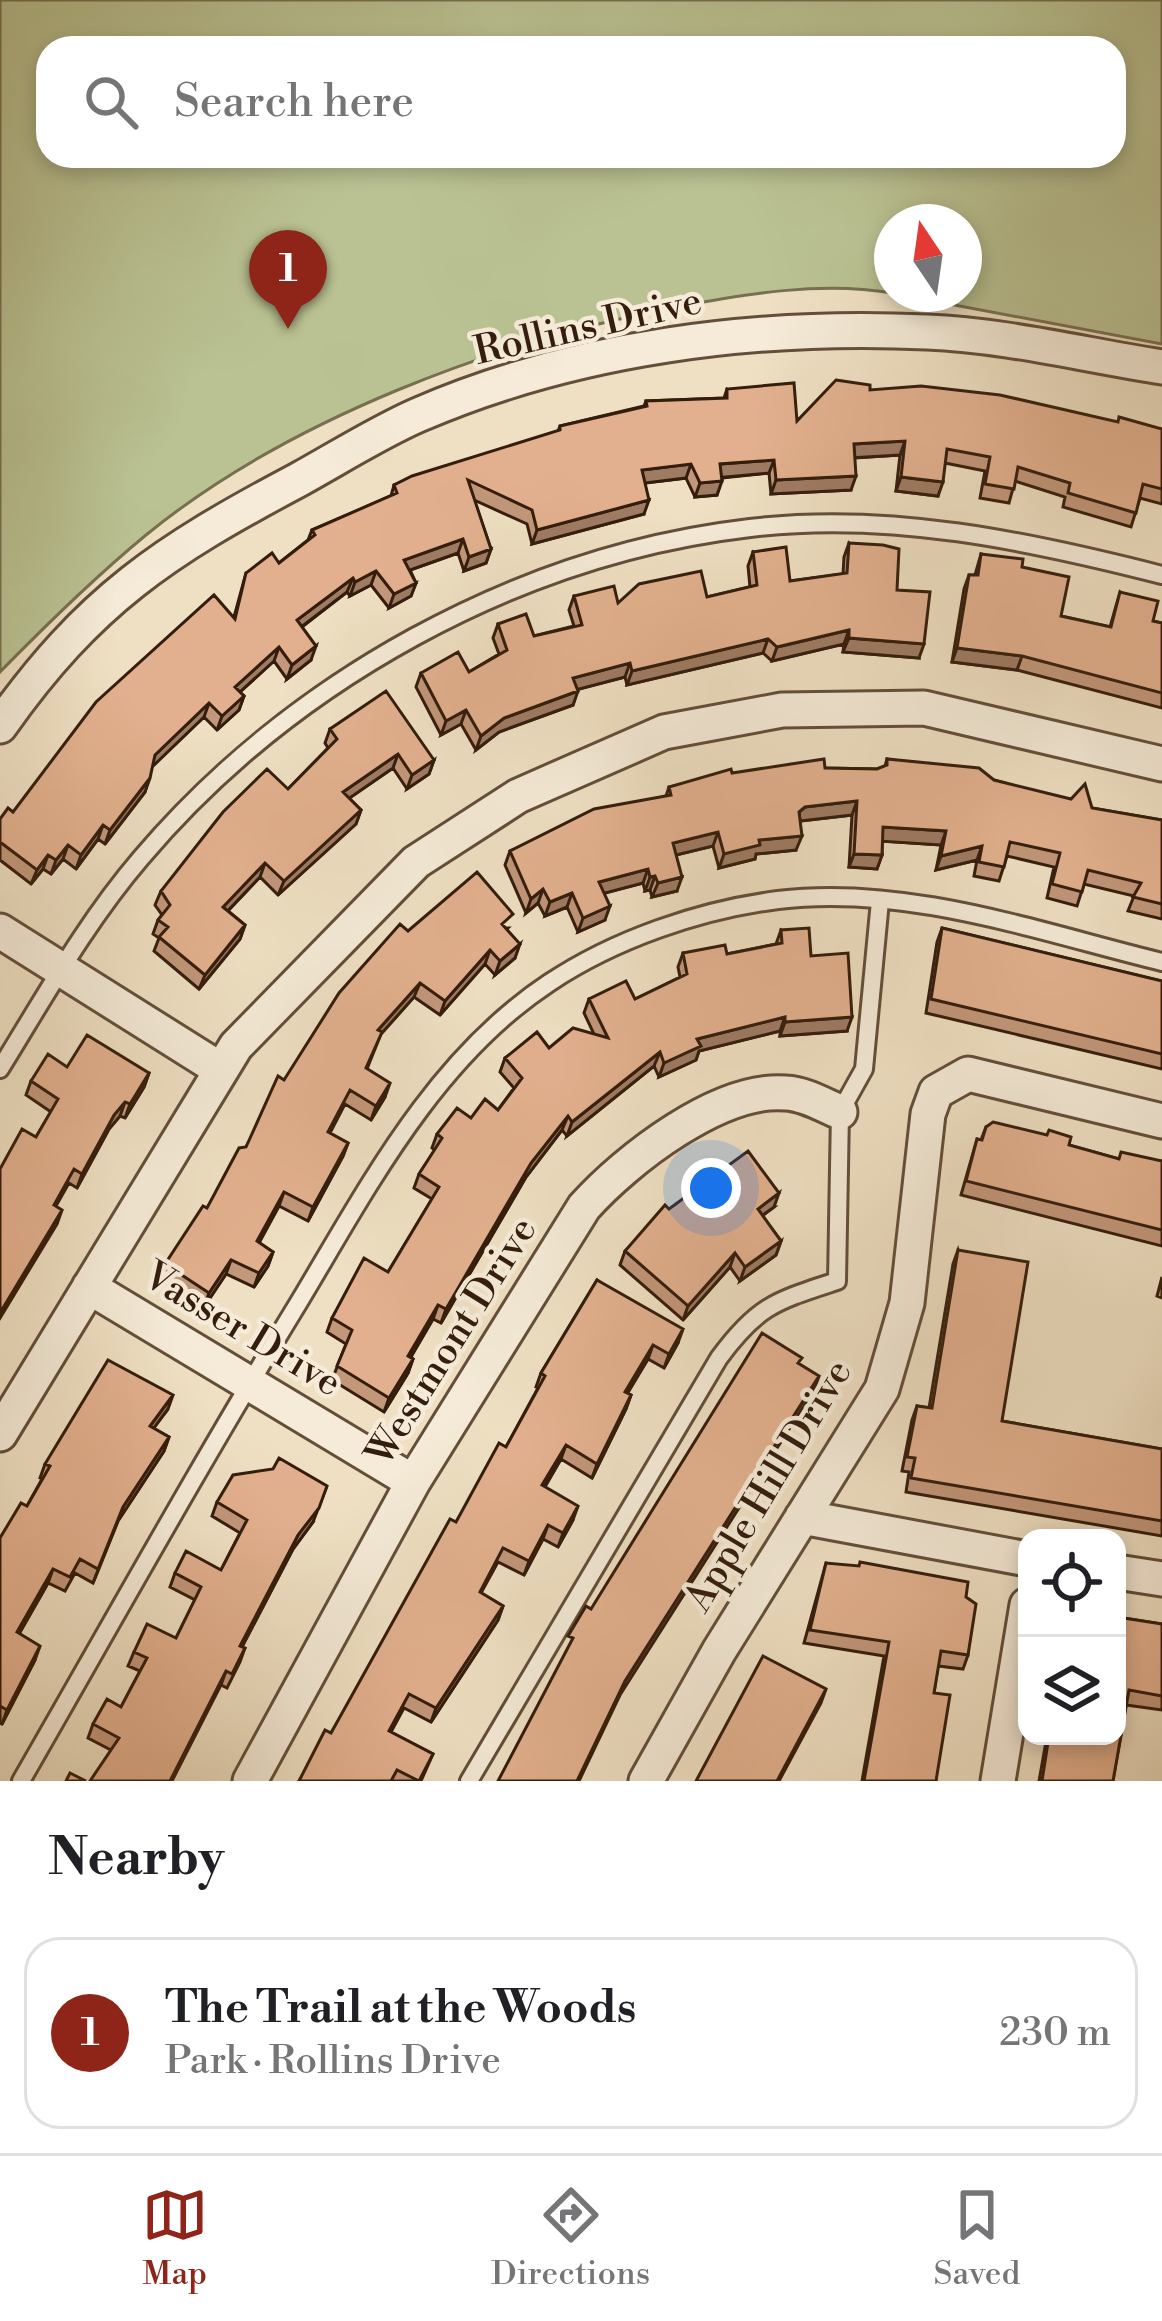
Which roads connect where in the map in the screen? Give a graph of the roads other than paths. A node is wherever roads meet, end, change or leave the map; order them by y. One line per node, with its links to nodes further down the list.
1 (1162, 367): 3 (street, Rollins Drive)
2 (1162, 575): 8 (lane)
3 (0, 726)
4 (1162, 764): 9 (street)
5 (880, 902): 7 (lane); 11 (lane); 14 (lane)
6 (0, 932): 8 (street)
7 (1162, 962)
8 (61, 970): 9 (street); 10 (lane)
9 (218, 1068): 13 (street)
10 (0, 1070)
11 (840, 1112): 16 (street, Westmont Drive); 24 (lane)
12 (1162, 1121): 17 (street, Apple Hill Drive)
13 (89, 1286): 14 (street, Vasser Drive); 15 (street)
14 (249, 1383): 16 (street, Vasser Drive); 22 (lane)
15 (0, 1434)
16 (413, 1482): 23 (street, Westmont Drive)
17 (802, 1517): 18 (street); 25 (street, Apple Hill Drive)
18 (1018, 1557)
19 (1126, 1573): 20 (street)
20 (1162, 1579)
21 (1022, 1637): 26 (street)
22 (21, 1781)
23 (250, 1781)
24 (469, 1781)
25 (646, 1781)
26 (998, 1781)

